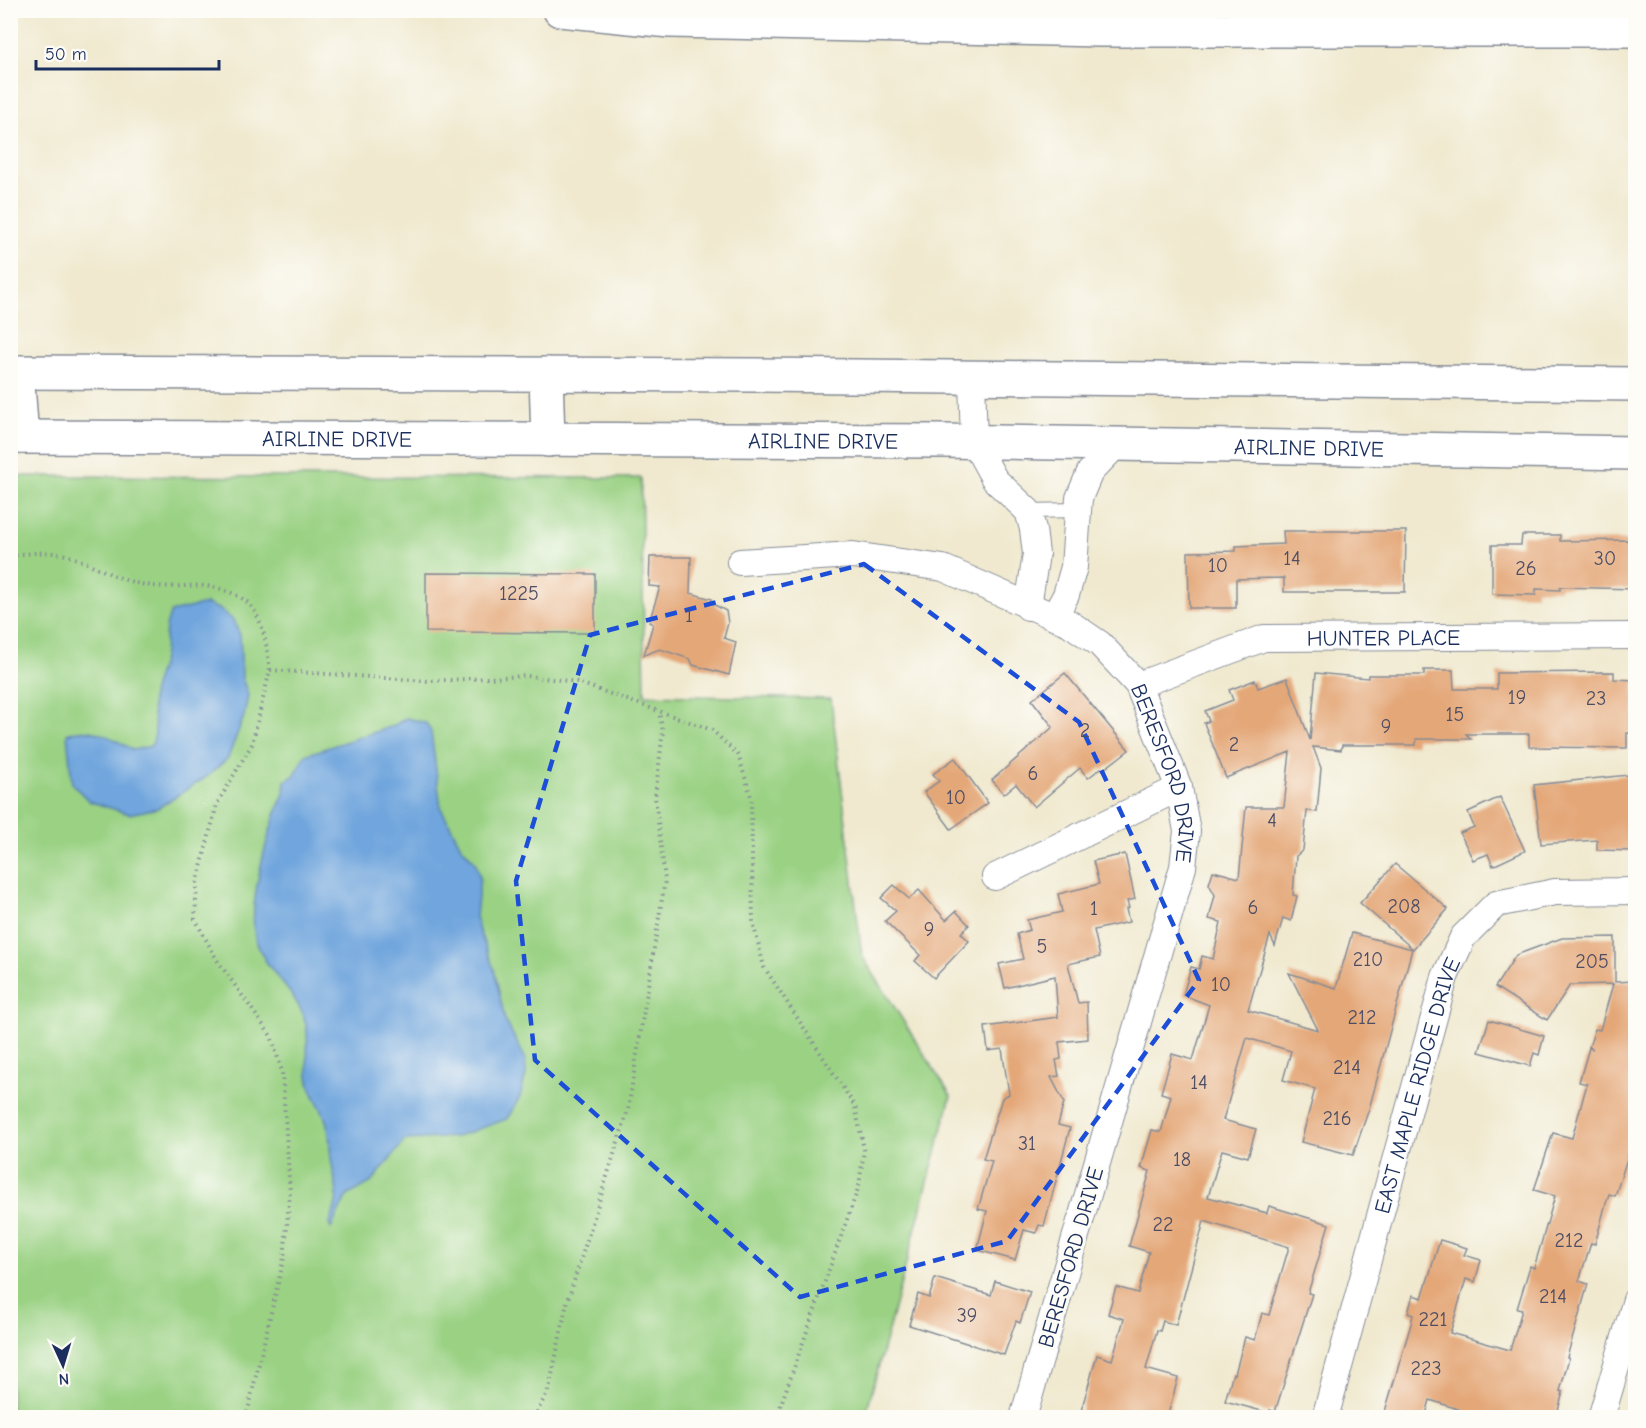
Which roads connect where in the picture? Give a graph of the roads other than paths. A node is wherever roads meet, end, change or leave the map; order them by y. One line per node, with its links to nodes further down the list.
1 (560, 10): 2 (main road)
2 (673, 16): 3 (main road)
3 (1635, 30)
4 (14, 372): 5 (main road); 8 (main road)
5 (546, 374): 6 (main road); 9 (main road)
6 (972, 378): 7 (main road); 10 (street)
7 (1635, 384)
8 (16, 437): 9 (main road, AIRLINE DRIVE)
9 (548, 440): 10 (main road, AIRLINE DRIVE)
10 (974, 442): 11 (main road, AIRLINE DRIVE); 14 (street)
11 (1117, 444): 12 (main road, AIRLINE DRIVE); 13 (street)
12 (1635, 453)
13 (1078, 510): 14 (lane); 17 (street)
14 (1028, 512): 16 (street)
15 (740, 562): 16 (street, BERESFORD DRIVE)
16 (1028, 607): 17 (street, BERESFORD DRIVE)
17 (1054, 617): 19 (street, BERESFORD DRIVE)
18 (1635, 636): 19 (street, HUNTER PLACE)
19 (1138, 685): 20 (street, BERESFORD DRIVE)
20 (1179, 788): 21 (street); 24 (street, BERESFORD DRIVE)
21 (995, 877)
22 (1635, 891): 25 (street, EAST MAPLE RIDGE DRIVE)
23 (1635, 1300): 26 (street)
24 (1023, 1418)
25 (1324, 1418)
26 (1601, 1418)

